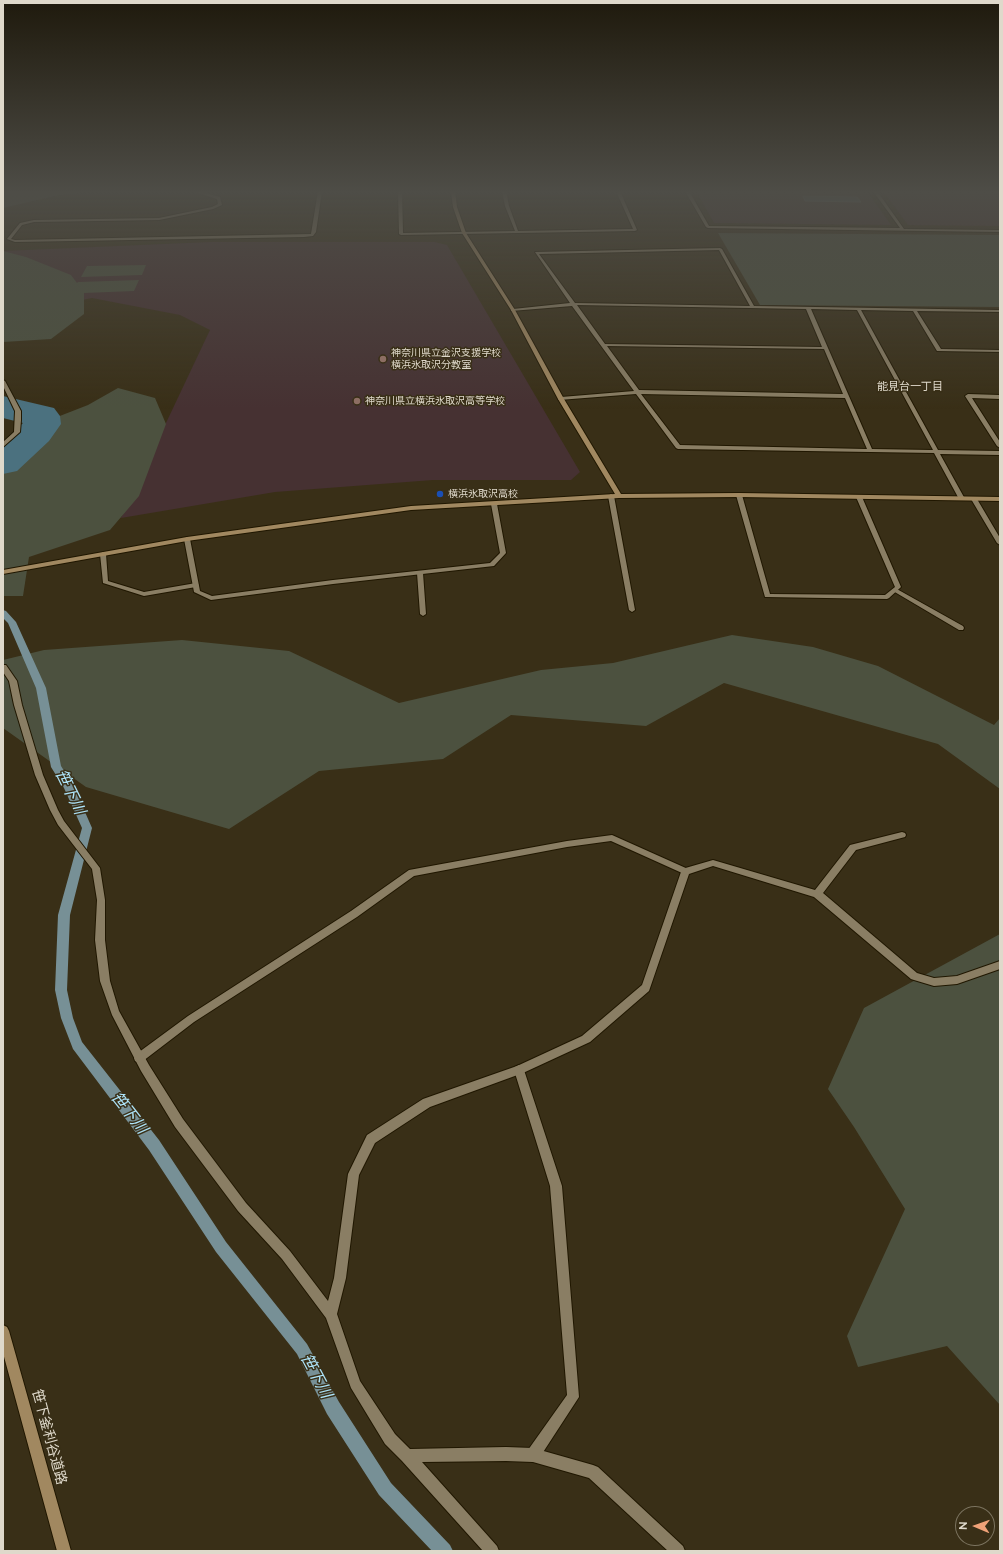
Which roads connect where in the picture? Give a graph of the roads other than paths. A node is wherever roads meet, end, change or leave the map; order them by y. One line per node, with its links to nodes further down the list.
1 (483, 264): 9 (street)
2 (544, 264): 4 (street)
3 (729, 264): 5 (street)
4 (575, 304): 5 (street); 9 (street); 11 (street)
5 (754, 307): 6 (street)
6 (808, 308): 7 (street); 12 (street)
7 (858, 308): 8 (street); 22 (street)
8 (914, 309): 10 (street); 13 (street)
9 (513, 310): 18 (street)
10 (1000, 310)
11 (604, 344): 12 (street); 15 (street)
12 (825, 348): 16 (street)
13 (1000, 351)
14 (3, 380): 19 (street)
15 (639, 392): 16 (street); 18 (street); 21 (street)
16 (845, 396): 21 (street)
17 (1000, 397): 20 (street)
18 (561, 399): 26 (street)
19 (3, 445)
20 (1000, 446)
21 (870, 450): 22 (street)
22 (935, 451): 23 (street); 28 (street)
23 (1000, 453)
24 (738, 495): 26 (street); 27 (street); 38 (street)
25 (611, 496): 26 (street); 31 (street); 39 (street)
26 (619, 496)
27 (858, 497): 28 (street); 38 (street)
28 (962, 499): 29 (street)
29 (974, 499): 30 (street); 33 (street)
30 (1000, 499)
31 (494, 504): 32 (street); 36 (street)
32 (187, 539): 34 (street); 37 (street)
33 (1000, 543)
34 (103, 554): 35 (street); 37 (street)
35 (3, 572)
36 (420, 572): 37 (street); 40 (street)
37 (196, 585)
38 (895, 590): 41 (street)
39 (632, 610)
40 (423, 614)
41 (961, 628)
42 (3, 667): 47 (street)
43 (902, 835): 45 (street)
44 (685, 871): 45 (street); 47 (street); 48 (street)
45 (817, 894): 46 (street)
46 (1000, 965)
47 (139, 1058): 49 (street)
48 (519, 1070): 49 (street); 51 (street)
49 (331, 1314): 52 (street)
50 (3, 1331): 53 (street, 笹下釜利谷道路)
51 (533, 1455): 52 (street); 55 (street)
52 (407, 1456): 54 (street)
53 (64, 1551)
54 (492, 1551)
55 (678, 1551)

